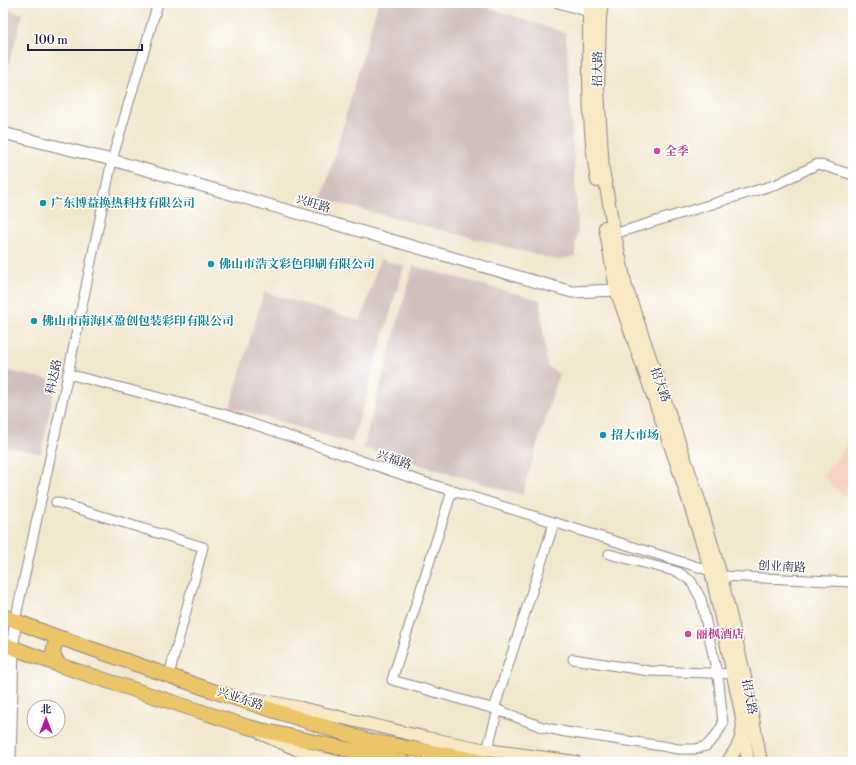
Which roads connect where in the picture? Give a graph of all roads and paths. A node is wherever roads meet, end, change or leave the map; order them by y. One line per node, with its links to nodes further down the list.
1 (158, 3): 6 (street, 科达路)
2 (558, 3): 4 (street)
3 (602, 3): 4 (main road, 招大路)
4 (593, 11): 8 (main road, 招大路); 9 (main road, 招大路)
5 (3, 133): 6 (street, 兴旺路)
6 (112, 160): 9 (street, 兴旺路); 10 (street, 科达路)
7 (853, 175): 8 (street)
8 (614, 234): 9 (main road, 招大路)
9 (621, 289): 15 (main road, 招大路)
10 (68, 374): 11 (street, 兴福路); 17 (street, 科达路)
11 (452, 491): 13 (street, 兴福路); 26 (street)
12 (56, 502): 24 (street)
13 (554, 523): 15 (street, 兴福路); 26 (street)
14 (609, 554): 22 (street)
15 (716, 573): 16 (street, 创业南路); 23 (main road, 招大路)
16 (853, 582)
17 (9, 618): 18 (main road, 兴业东路); 19 (street, 科达路)
18 (65, 639): 21 (main road); 24 (main road, 兴业东路)
19 (8, 646): 21 (main road); 30 (street, 科达路)
20 (573, 659): 22 (street)
21 (59, 665): 28 (main road)
22 (717, 674): 23 (street); 26 (street)
23 (738, 674): 27 (main road, 招大路); 36 (main road, 招大路)
24 (169, 675): 25 (main road, 兴业东路)
25 (222, 694): 29 (main road); 29 (main road, 兴业东路)
26 (496, 710): 29 (street)
27 (741, 713): 34 (main road); 35 (main road)
28 (248, 728): 31 (main road); 32 (main road)
29 (485, 756): 33 (main road)
30 (10, 762)
31 (337, 762)
32 (404, 762)
33 (576, 762)
34 (727, 762)
35 (748, 762)
36 (761, 762)

